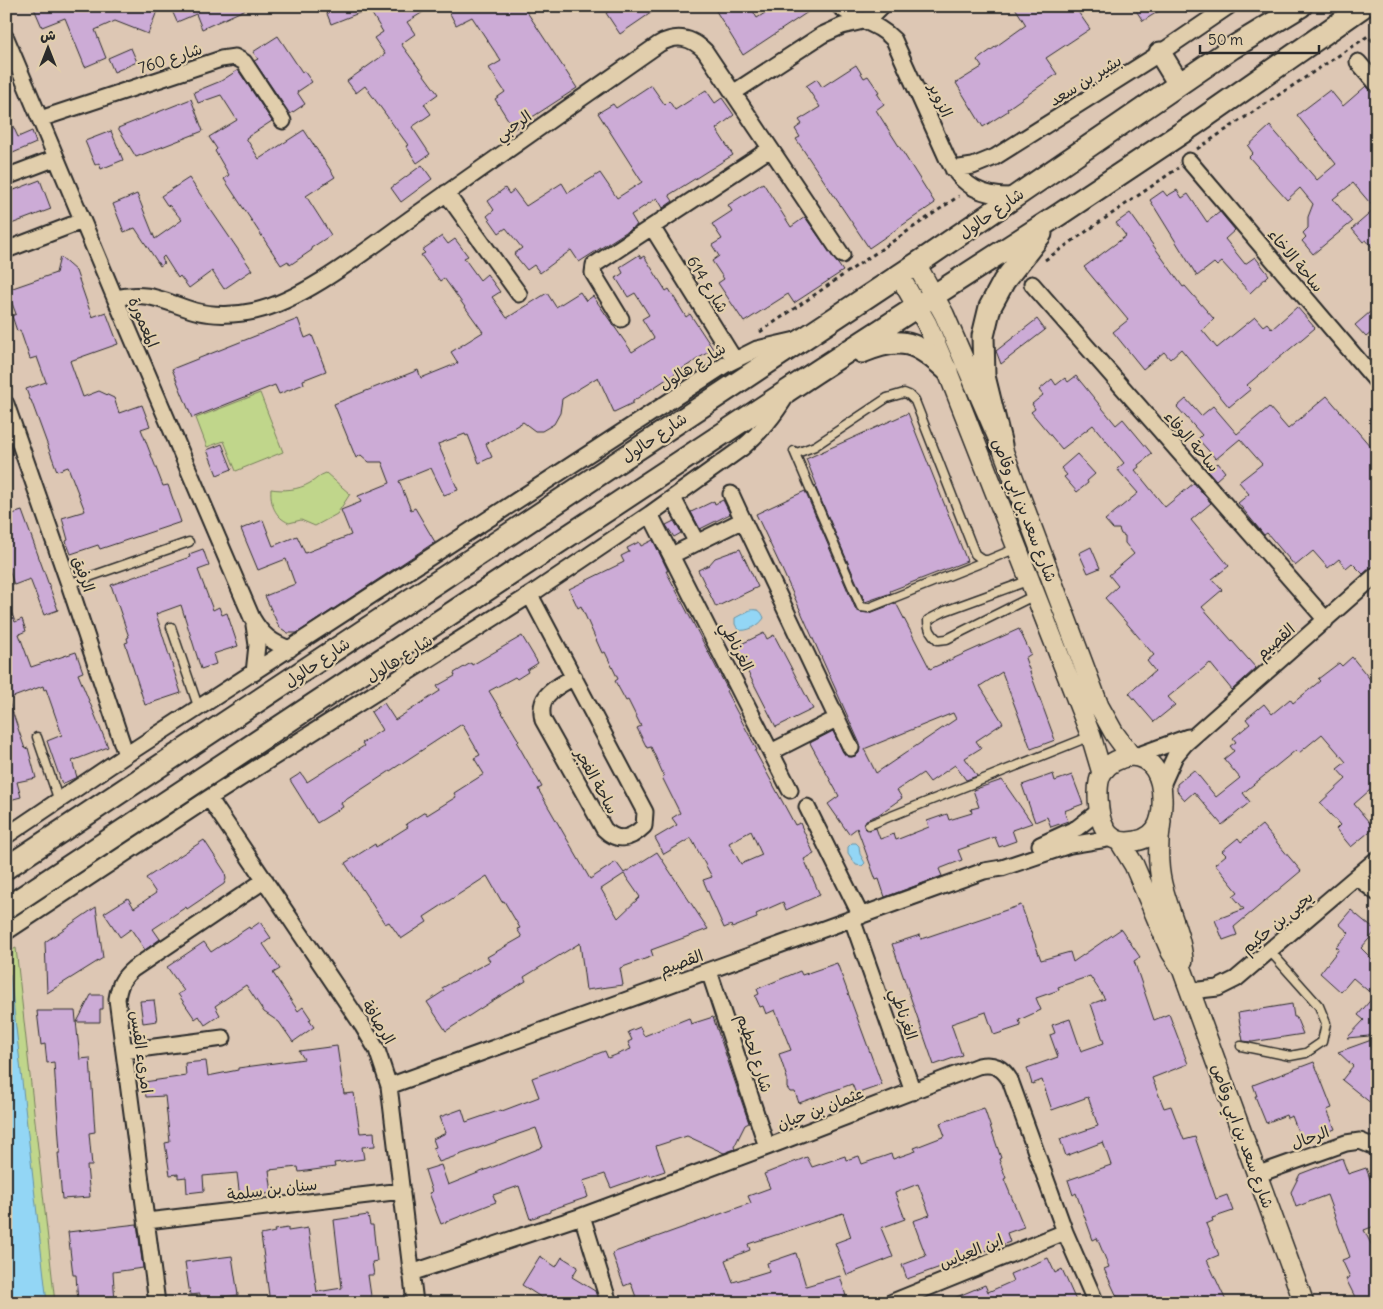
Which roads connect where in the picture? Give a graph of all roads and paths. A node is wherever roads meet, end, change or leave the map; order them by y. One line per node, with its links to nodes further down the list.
1 (839, 6): 6 (street, الزوير)
2 (882, 6): 6 (street)
3 (1229, 6): 9 (street, بشير بن سعد)
4 (1301, 6): 11 (main road, شارع حالول)
5 (1365, 7): 24 (main road)
6 (862, 21): 13 (street); 19 (street, الزوير)
7 (6, 38): 14 (street, المعمورة)
8 (1377, 46): 18 (path)
9 (1160, 53): 11 (main road); 19 (street, بشير بن سعد)
10 (1358, 62): 12 (street)
11 (1179, 84): 23 (main road, شارع حالول)
12 (1377, 84)
13 (733, 94): 16 (street, الرحبي); 22 (street, الرحبي)
14 (40, 118): 15 (street, شارع 760); 17 (street, المعمورة)
15 (283, 122)
16 (770, 149): 26 (street); 28 (street, الرحبي)
17 (56, 158): 20 (street); 25 (street, المعمورة)
18 (1189, 161): 29 (path); 41 (street, ساحة الاخاء)
19 (953, 170): 21 (street, الزوير)
20 (6, 177)
21 (972, 187): 23 (street, الزوير); 36 (path)
22 (446, 193): 32 (street); 33 (street, الرحبي)
23 (1015, 196): 30 (main road, شارع حالول)
24 (1060, 214): 34 (main road); 44 (main road)
25 (82, 221): 27 (street); 33 (street, المعمورة)
26 (652, 227): 35 (street); 38 (street, شارع 614)
27 (6, 250)
28 (842, 255)
29 (1040, 264)
30 (907, 270): 34 (street, شارع سعد بن ابي وقاص); 37 (main road, شارع حالول)
31 (1032, 284): 59 (street, ساحة الوفاء)
32 (519, 294)
33 (114, 298): 58 (street, المعمورة)
34 (926, 301): 39 (street, شارع سعد بن ابي وقاص); 40 (main road); 44 (street, شارع سعد بن ابي وقاص)
35 (621, 320)
36 (754, 336)
37 (802, 338): 38 (street, شارع هالول); 85 (main road, شارع حالول)
38 (734, 359): 61 (street, شارع هالول)
39 (947, 370): 40 (main road); 51 (street, شارع سعد بن ابي وقاص)
40 (816, 372): 42 (main road)
41 (1377, 382)
42 (790, 390): 46 (street, شارع هالول); 90 (main road)
43 (6, 404): 55 (street, الرفيق)
44 (1001, 445): 72 (street, شارع سعد بن ابي وقاص)
45 (731, 494): 48 (street)
46 (673, 498): 47 (street, شارع هالول); 50 (street)
47 (650, 514): 52 (street, الغرناطي); 57 (street, شارع هالول)
48 (743, 520): 50 (street); 65 (street)
49 (189, 542): 55 (lane)
50 (697, 543): 52 (street)
51 (1018, 548): 53 (lane); 56 (street, شارع سعد بن ابي وقاص)
52 (672, 555): 70 (street, الغرناطي)
53 (988, 560): 53 (lane)
54 (1377, 574): 59 (street, القصيم)
55 (69, 584): 71 (street, الرفيق)
56 (1033, 587): 56 (lane); 67 (street, شارع سعد بن ابي وقاص)
57 (530, 595): 63 (street, ساحة الفجر); 76 (street, شارع هالول)
58 (252, 618): 61 (street, المعمورة); 62 (street, المعمورة)
59 (1326, 620): 66 (street, القصيم)
60 (171, 627): 64 (lane)
61 (290, 649): 62 (street, شارع هالول)
62 (254, 673): 64 (street, شارع هالول)
63 (574, 677): 63 (street, ساحة الفجر)
64 (199, 709): 71 (street, شارع هالول)
65 (836, 718): 69 (street); 70 (street)
66 (1196, 734): 72 (street, القصيم); 74 (street, القصيم)
67 (1091, 736): 73 (street, شارع سعد بن ابي وقاص); 81 (lane)
68 (37, 737): 77 (lane)
69 (851, 748)
70 (771, 752): 75 (street, الغرناطي)
71 (126, 755): 77 (street, شارع هالول)
72 (1134, 756): 73 (street); 74 (street)
73 (1102, 773): 79 (street)
74 (1162, 785): 80 (street)
75 (790, 790)
76 (209, 798): 88 (street, الرصافة); 92 (street, شارع هالول)
77 (60, 801): 82 (street, شارع هالول)
78 (807, 807): 91 (street, الغرناطي)
79 (1099, 810): 83 (street); 86 (street, القصيم)
80 (1161, 821): 83 (street); 94 (street, شارع سعد بن ابي وقاص)
81 (869, 825)
82 (6, 836)
83 (1117, 840): 86 (street, القصيم); 94 (street, شارع سعد بن ابي وقاص)
84 (1377, 858): 87 (street, يحيى بن حكيم)
85 (6, 868)
86 (984, 871): 91 (street, القصيم)
87 (1357, 877): 89 (street); 93 (street, يحيى بن حكيم)
88 (265, 880): 99 (street, امرىء القيس); 100 (street, الرصافة)
89 (1377, 893)
90 (6, 908)
91 (856, 917): 95 (street, القصيم); 101 (street, الغرناطي)
92 (6, 932)
93 (1269, 950): 96 (street, يحيى بن حكيم); 98 (lane)
94 (1182, 969): 96 (street, شارع سعد بن ابي وقاص)
95 (709, 971): 100 (street, القصيم); 102 (street, شارع لحطيم)
96 (1190, 991): 104 (street, شارع سعد بن ابي وقاص)
97 (223, 1038): 99 (street)
98 (1241, 1046)
99 (124, 1051): 107 (street, امرىء القيس)
100 (389, 1086): 105 (street, الرصافة)
101 (913, 1092): 102 (street, عثمان بن حيان); 108 (street, عثمان بن حيان)
102 (767, 1147): 106 (street, عثمان بن حيان)
103 (1377, 1148): 104 (street, الرحال)
104 (1256, 1175): 115 (street, شارع سعد بن ابي وقاص)
105 (402, 1191): 107 (street, سنان بن سلمة); 109 (street, الرصافة)
106 (582, 1216): 109 (street, عثمان بن حيان); 112 (street)
107 (147, 1221): 110 (street, امرىء القيس)
108 (1065, 1232): 113 (street, ابن العباس); 114 (street, عثمان بن حيان)
109 (411, 1273): 111 (street, الرصافة)
110 (157, 1303)
111 (415, 1303)
112 (610, 1303)
113 (890, 1303)
114 (1096, 1303)
115 (1304, 1303)

